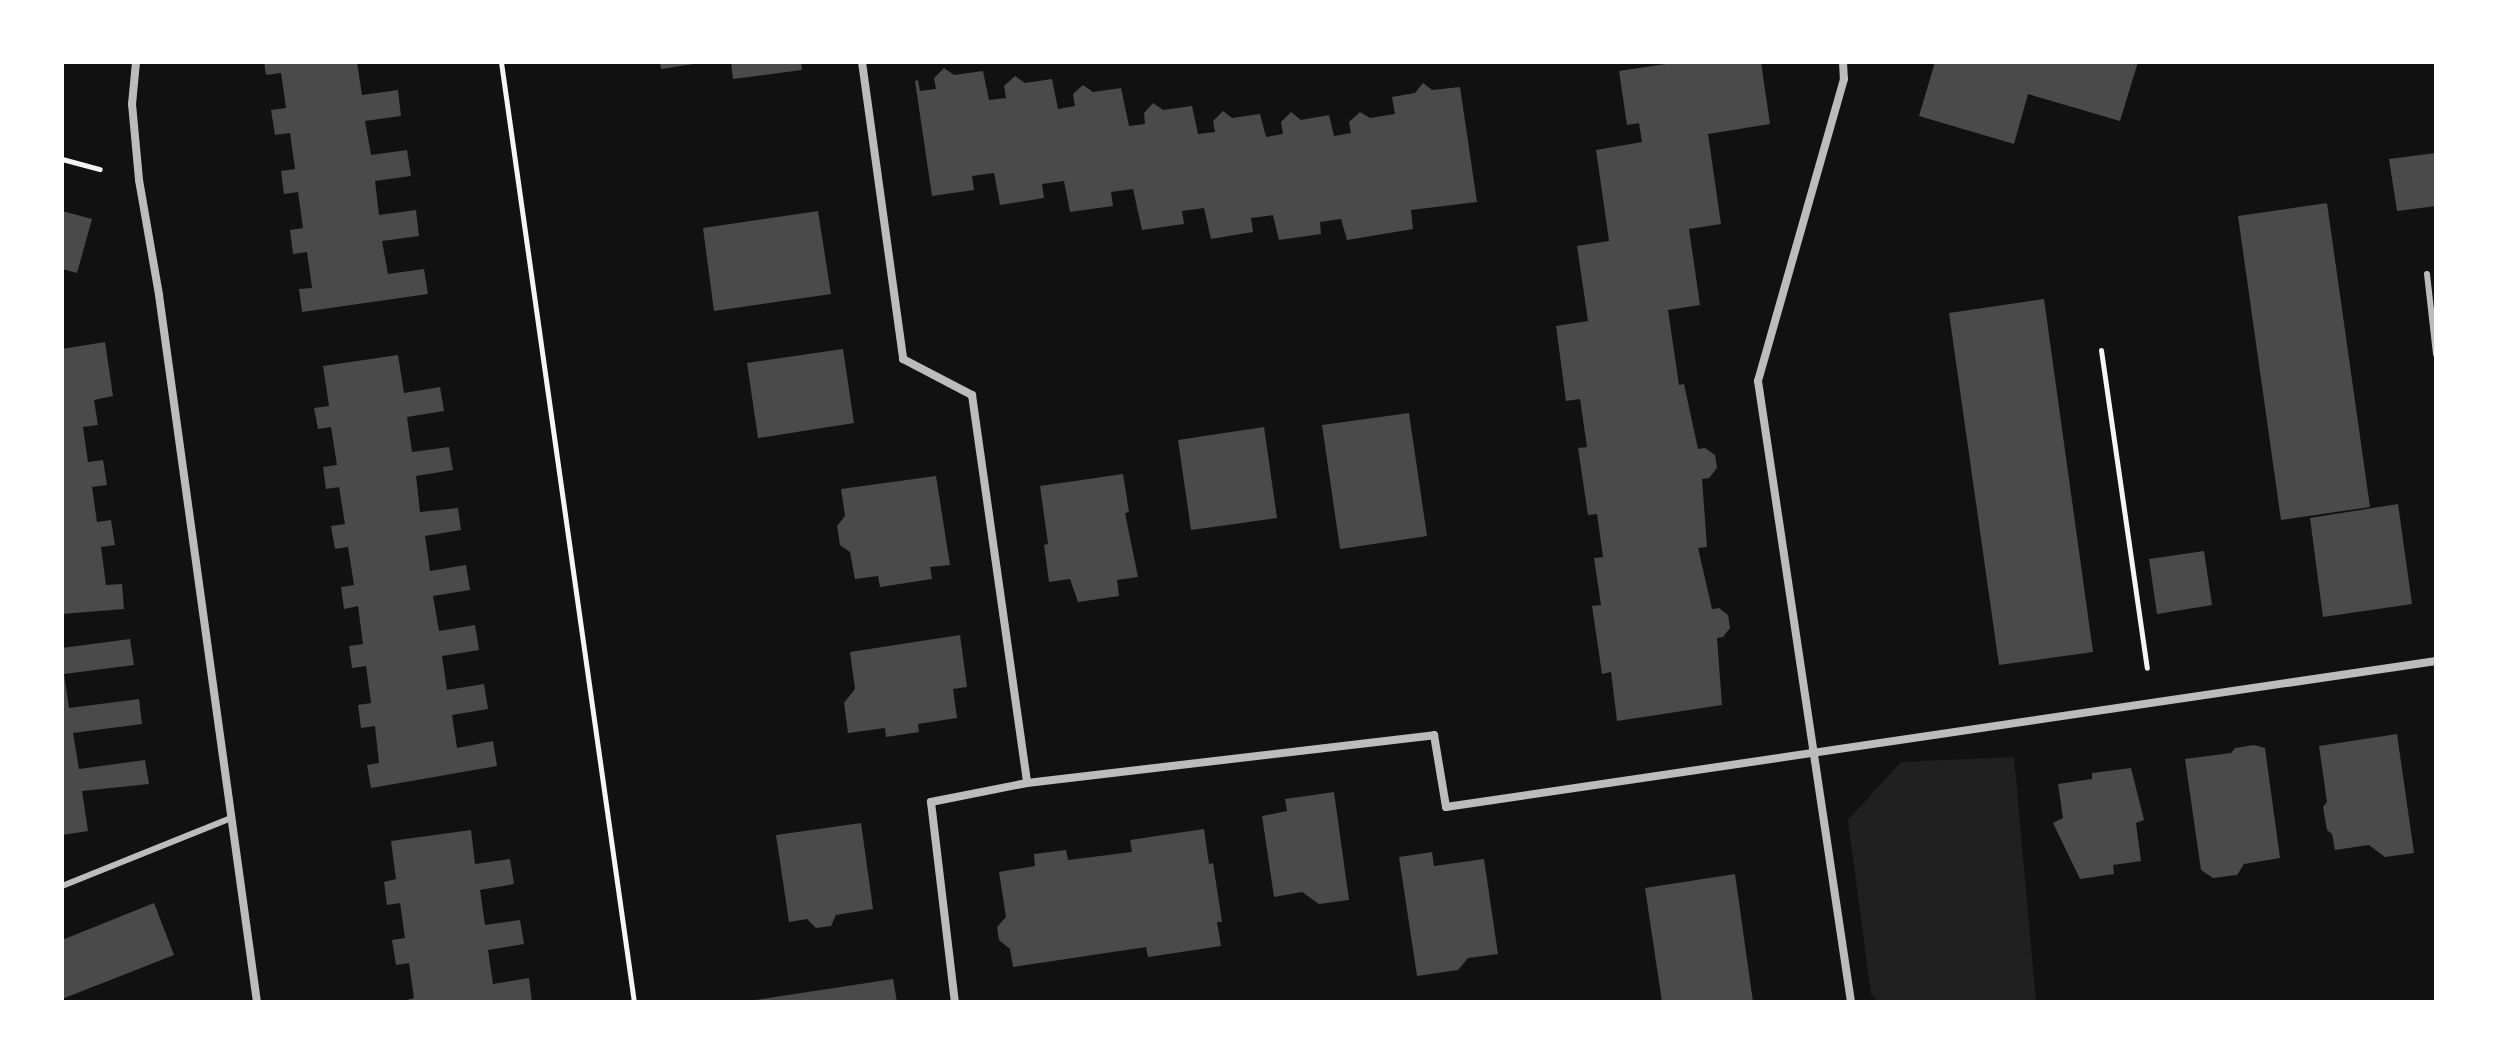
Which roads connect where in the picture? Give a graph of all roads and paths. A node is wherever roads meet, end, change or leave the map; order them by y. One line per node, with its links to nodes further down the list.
1 (136, 62): 12 (street)
2 (501, 62): 15 (path)
3 (862, 62): 11 (street)
4 (1843, 62): 10 (street)
5 (2427, 274): 7 (lane)
6 (2101, 350): 9 (path)
7 (2436, 354)
8 (2436, 661): 9 (street)
9 (2152, 700): 10 (street)
10 (1814, 754): 11 (street); 17 (street)
11 (1027, 783): 16 (street)
12 (231, 818): 13 (lane); 14 (street)
13 (62, 886)
14 (257, 1002)
15 (634, 1002)
16 (955, 1002)
17 (1851, 1002)

